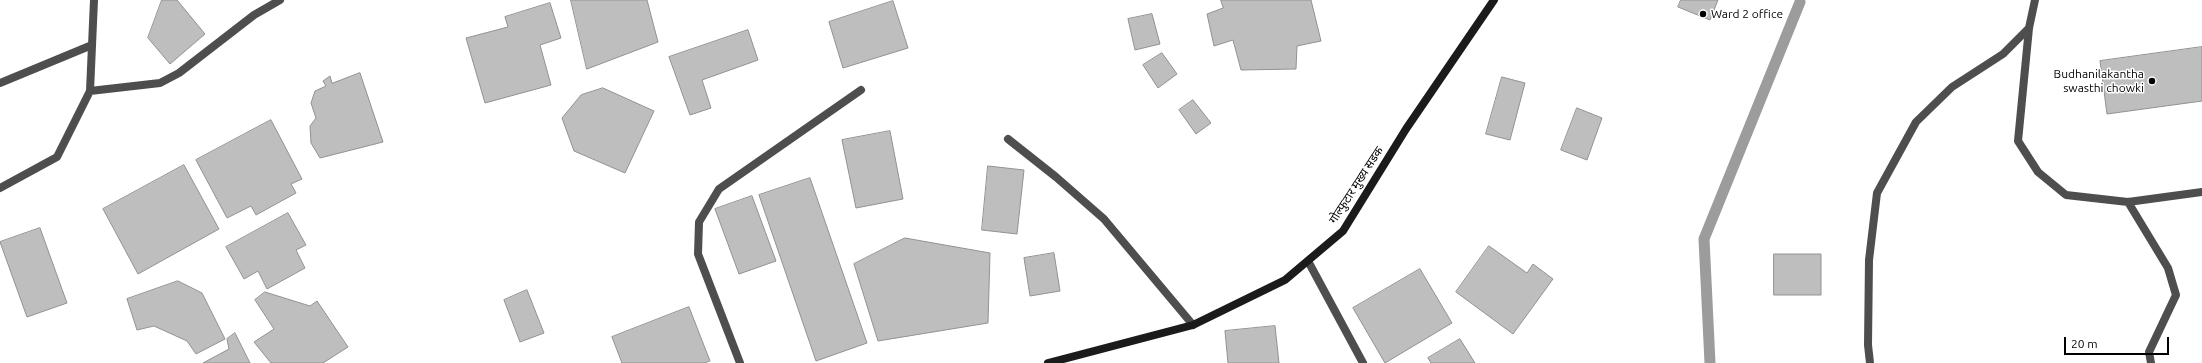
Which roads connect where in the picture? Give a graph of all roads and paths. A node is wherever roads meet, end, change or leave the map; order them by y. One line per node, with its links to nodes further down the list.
1 (94, 0): 6 (street)
2 (280, 0): 9 (street)
3 (1494, 0): 14 (main road, गोल्फुटार मुख्य सडक)
4 (2035, 0): 5 (street)
5 (2029, 28): 13 (street); 19 (street)
6 (92, 45): 7 (street); 9 (street)
7 (0, 83)
8 (861, 90): 16 (street)
9 (90, 91): 11 (street)
10 (1008, 139): 15 (street)
11 (0, 188)
12 (2202, 192): 13 (street)
13 (2128, 202): 20 (street)
14 (1308, 261): 15 (main road, गोल्फुटार मुख्य सडक); 18 (street)
15 (1193, 325): 17 (main road, गोल्फुटार मुख्य सडक)
16 (740, 363)
17 (1048, 363)
18 (1363, 363)
19 (1870, 363)
20 (2151, 363)

